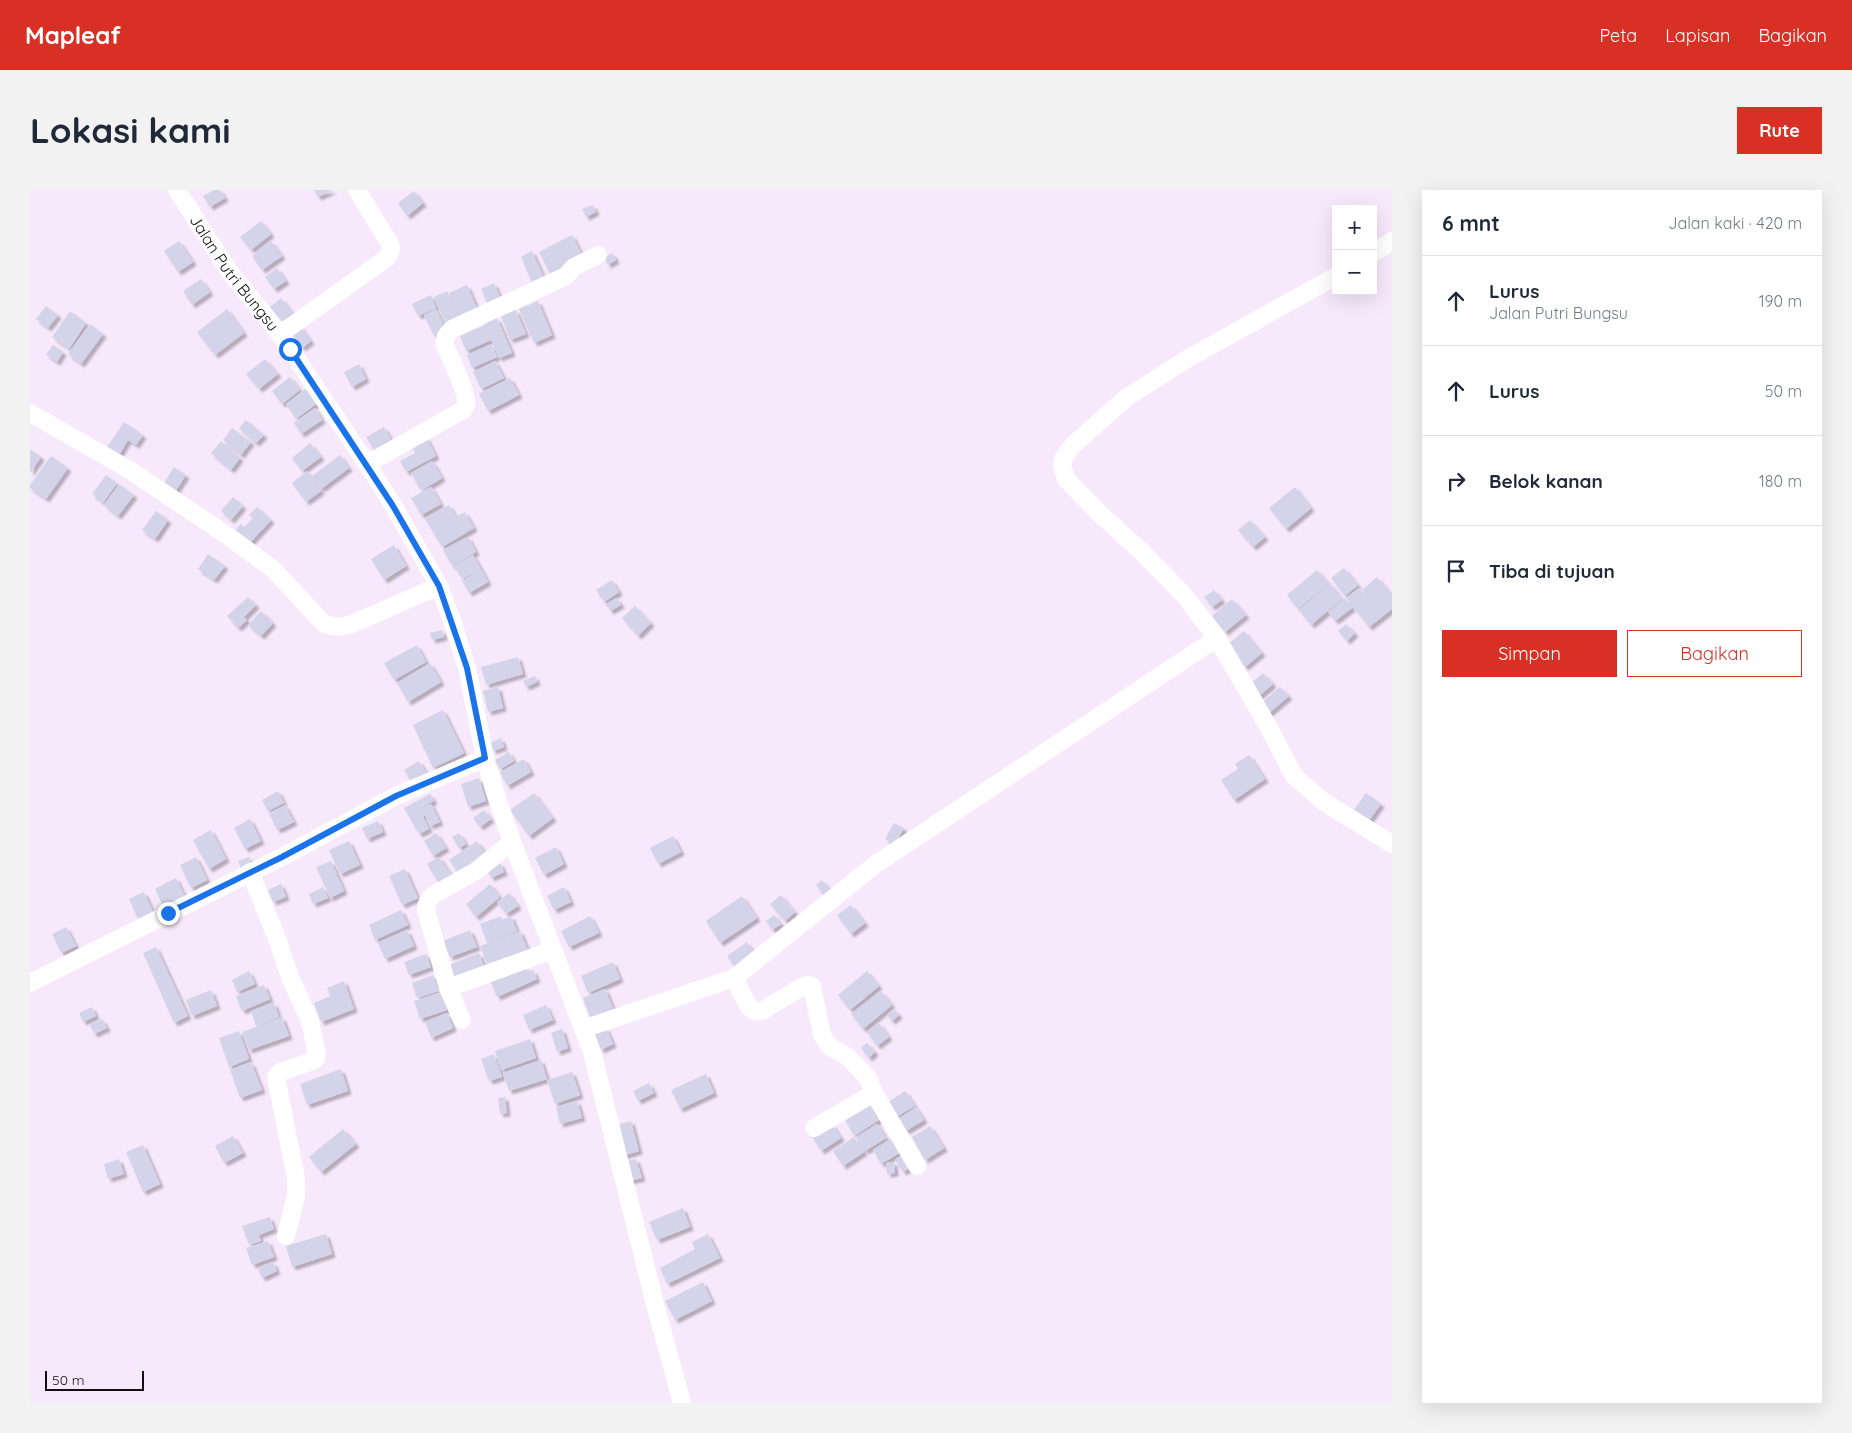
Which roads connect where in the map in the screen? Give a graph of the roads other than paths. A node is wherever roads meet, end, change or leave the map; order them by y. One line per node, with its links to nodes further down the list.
1 (178, 190): 7 (street, Jalan Putri Bungsu)
2 (357, 190): 7 (street)
3 (1392, 241): 4 (street)
4 (1377, 250)
5 (598, 255): 9 (street)
6 (1332, 278): 11 (street)
7 (280, 334): 9 (street, Jalan Putri Bungsu)
8 (30, 413): 10 (street)
9 (367, 464): 10 (street, Jalan Putri Bungsu)
10 (439, 586): 12 (street, Jalan Putri Bungsu)
11 (1217, 638): 14 (street); 17 (street)
12 (485, 758): 13 (street, Jalan Putri Bungsu); 15 (street)
13 (512, 842): 16 (street, Jalan Putri Bungsu); 19 (street)
14 (1392, 844)
15 (250, 872): 18 (street); 25 (street)
16 (553, 950): 19 (street); 21 (street, Jalan Putri Bungsu)
17 (734, 978): 21 (street); 22 (street)
18 (30, 983)
19 (448, 988): 20 (street)
20 (462, 1020)
21 (583, 1029): 26 (street, Jalan Putri Bungsu)
22 (874, 1093): 23 (street); 24 (street)
23 (814, 1128)
24 (917, 1166)
25 (286, 1236)
26 (682, 1403)

